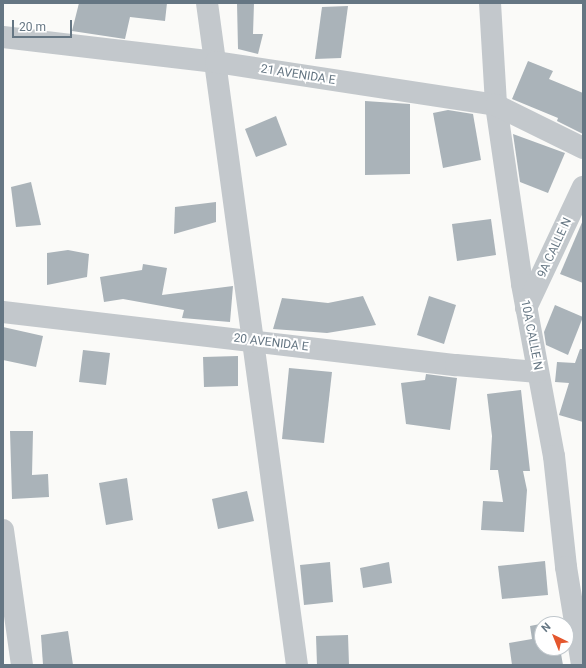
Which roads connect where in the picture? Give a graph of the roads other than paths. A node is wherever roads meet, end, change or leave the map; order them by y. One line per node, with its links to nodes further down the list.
1 (208, 3): 4 (street)
2 (490, 3): 5 (street, 10A CALLE N)
3 (3, 37): 4 (street, 21 AVENIDA E)
4 (216, 62): 5 (street, 21 AVENIDA E); 10 (street)
5 (496, 106): 6 (street, 21 AVENIDA E); 8 (street, 10A CALLE N)
6 (583, 148)
7 (583, 187): 8 (street, 9A CALLE N)
8 (526, 308): 11 (street, 10A CALLE N)
9 (3, 312): 10 (street, 20 AVENIDA E)
10 (253, 340): 11 (street, 20 AVENIDA E); 15 (street)
11 (538, 372): 16 (street, 10A CALLE N)
12 (3, 530): 13 (street)
13 (6, 569): 14 (street)
14 (22, 665)
15 (297, 665)
16 (582, 665)

